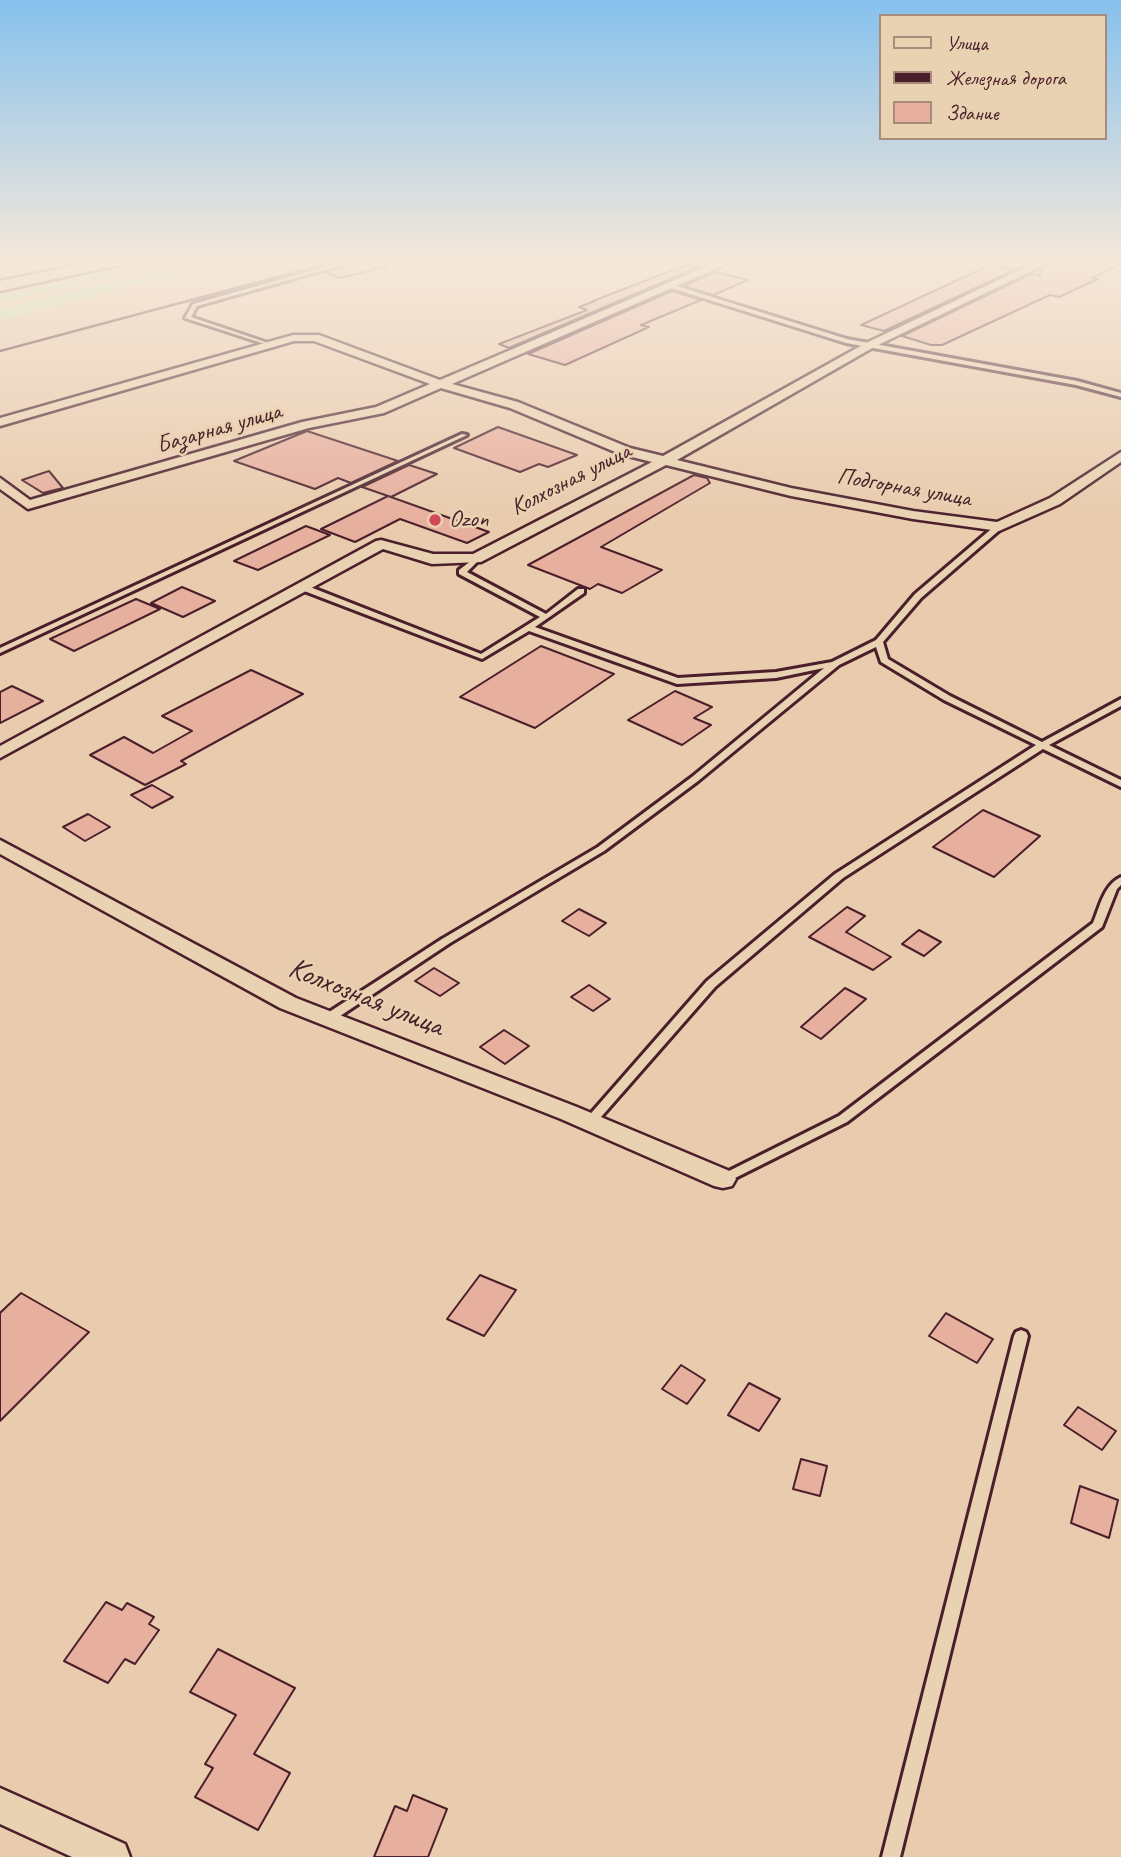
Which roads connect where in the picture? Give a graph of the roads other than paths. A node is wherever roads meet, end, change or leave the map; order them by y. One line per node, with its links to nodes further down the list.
1 (264, 347): 8 (street, Подгорная улица)
2 (341, 347): 6 (street, Подгорная улица)
3 (531, 347): 6 (street, Базарная улица)
4 (867, 347): 11 (street, Колхозная улица)
5 (879, 347): 7 (lane)
6 (443, 385): 11 (street, Подгорная улица); 12 (street, Базарная улица)
7 (1121, 395)
8 (0, 422)
9 (464, 435): 20 (lane)
10 (1121, 456): 13 (street, Подгорная улица)
11 (663, 461): 13 (street, Подгорная улица); 14 (street, Колхозная улица)
12 (0, 482)
13 (999, 527): 19 (lane)
14 (476, 559): 15 (street, Колхозная улица); 17 (lane)
15 (302, 587): 18 (lane); 24 (street, Колхозная улица)
16 (581, 591): 17 (lane)
17 (546, 617): 18 (lane)
18 (529, 628): 21 (lane)
19 (879, 642): 21 (lane); 23 (lane)
20 (0, 651)
21 (836, 663): 28 (lane)
22 (1121, 702): 23 (lane)
23 (1043, 745): 25 (lane); 29 (lane)
24 (0, 753)
25 (1121, 784)
26 (0, 846): 28 (street, Колхозная улица)
27 (1121, 880): 30 (lane)
28 (327, 1018): 29 (street, Колхозная улица)
29 (590, 1122): 30 (street, Колхозная улица)
30 (723, 1179)
31 (1020, 1336): 34 (lane)
32 (0, 1805): 33 (street)
33 (112, 1857)
34 (891, 1857)

